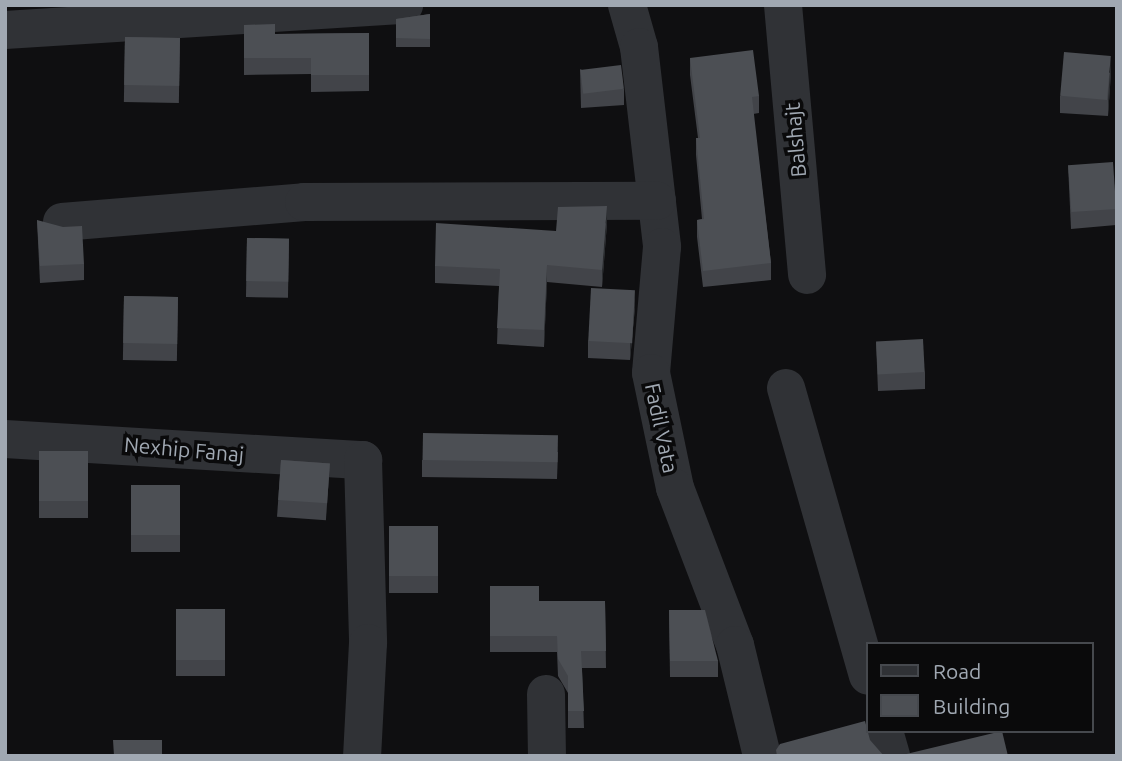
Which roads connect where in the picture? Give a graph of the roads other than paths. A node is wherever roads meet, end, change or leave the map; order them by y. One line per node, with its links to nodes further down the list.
1 (404, 5): 4 (street)
2 (627, 5): 5 (street, Fadil Vata)
3 (783, 5): 7 (street, Balshajt)
4 (5, 30)
5 (657, 201): 6 (street); 15 (street, Fadil Vata)
6 (62, 222)
7 (807, 275)
8 (786, 388): 10 (street)
9 (5, 439): 13 (street, Nexhip Fanaj)
10 (866, 669)
11 (546, 694): 14 (street)
12 (885, 733): 16 (street)
13 (362, 756)
14 (547, 756)
15 (762, 756)
16 (891, 756)

